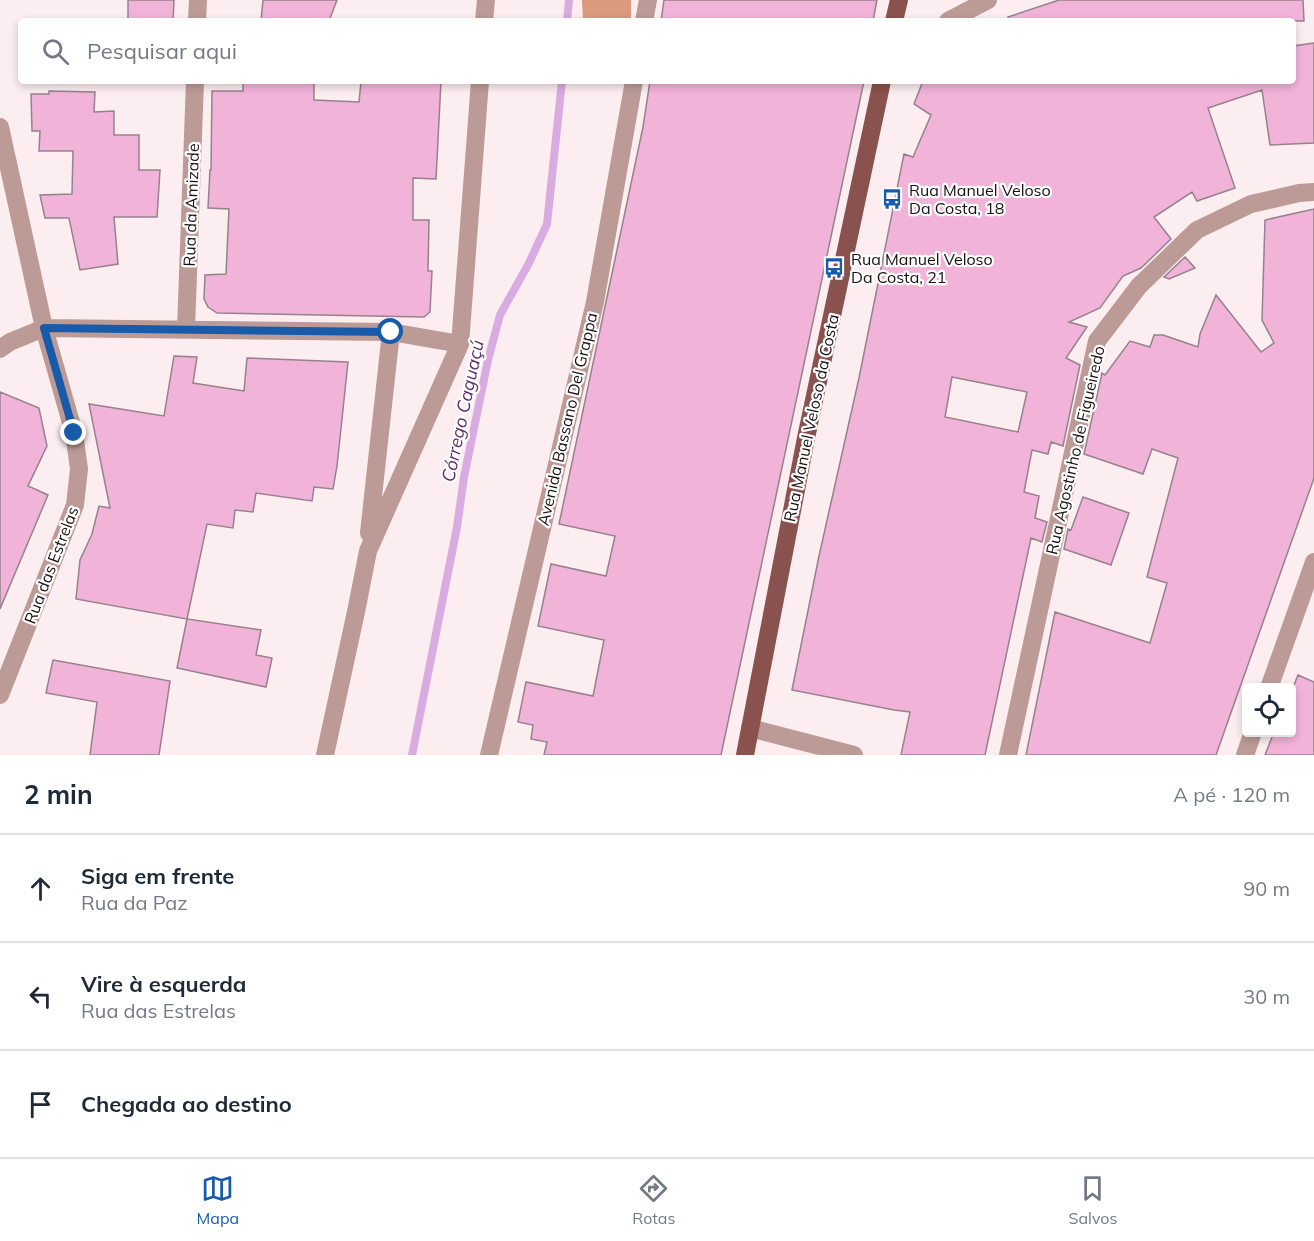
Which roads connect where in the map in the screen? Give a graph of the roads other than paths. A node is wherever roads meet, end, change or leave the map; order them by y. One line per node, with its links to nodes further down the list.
1 (198, 0): 6 (street)
2 (486, 0): 7 (street)
3 (648, 0): 8 (street)
4 (899, 0): 9 (main road)
5 (988, 0): 10 (street)
6 (197, 18)
7 (484, 18)
8 (645, 18)
9 (895, 18)
10 (954, 18)
11 (195, 84): 18 (street, Rua da Amizade)
12 (480, 84): 20 (street)
13 (633, 84): 29 (street, Avenida Bassano Del Grappa)
14 (881, 84): 26 (main road, Rua Manuel Veloso da Costa)
15 (0, 127): 17 (street, Rua das Estrelas)
16 (1314, 192): 32 (street, Rua Agostinho de Figueiredo)
17 (44, 328): 18 (street); 21 (street); 25 (street, Rua das Estrelas)
18 (186, 329): 19 (street)
19 (391, 332): 20 (street); 22 (street)
20 (460, 344): 22 (street)
21 (0, 349)
22 (368, 551): 28 (street)
23 (1314, 562): 24 (street)
24 (1270, 683)
25 (0, 695)
26 (750, 728): 30 (main road, Rua Manuel Veloso da Costa); 31 (street)
27 (1251, 737): 33 (street)
28 (325, 755)
29 (489, 755)
30 (745, 755)
31 (854, 755)
32 (1008, 755)
33 (1245, 755)

